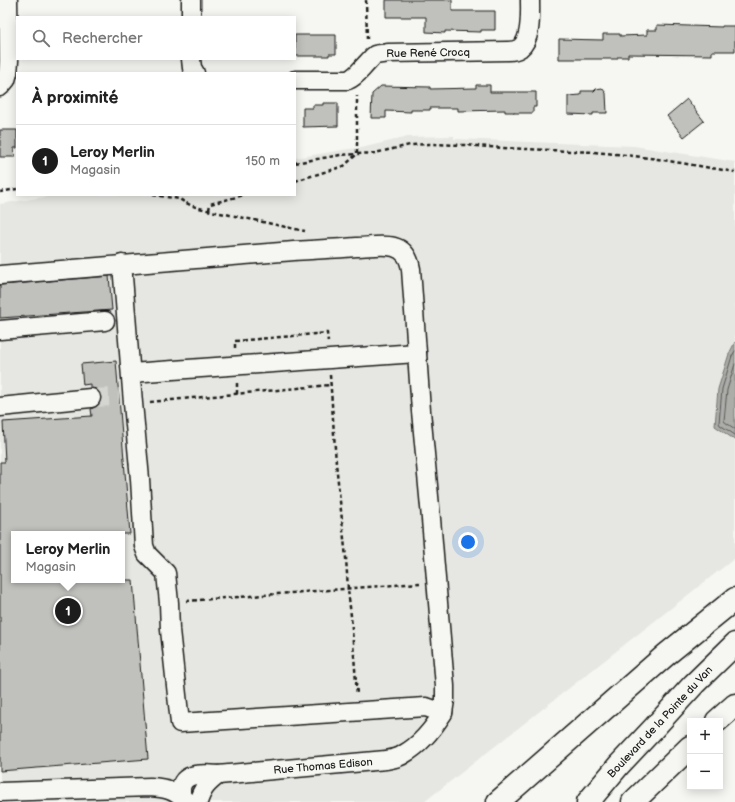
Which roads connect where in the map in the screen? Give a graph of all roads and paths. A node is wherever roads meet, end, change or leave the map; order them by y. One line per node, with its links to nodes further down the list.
1 (8, 0): 11 (street)
2 (191, 0): 5 (street)
3 (366, 0): 6 (path)
4 (530, 0): 6 (street, Rue René Crocq)
5 (191, 16)
6 (372, 57): 9 (street, Rue René Crocq)
7 (191, 60): 8 (street)
8 (194, 72)
9 (357, 74): 10 (street); 12 (path)
10 (296, 80)
11 (0, 87)
12 (357, 154): 13 (path); 14 (path); 15 (path)
13 (296, 163)
14 (735, 172)
15 (296, 181)
16 (16, 189): 17 (path)
17 (0, 192)
18 (160, 196): 20 (path)
19 (240, 196): 20 (path)
20 (209, 210): 21 (path)
21 (320, 250): 22 (street); 27 (street)
22 (122, 264): 23 (street); 24 (street)
23 (0, 275)
24 (115, 320): 25 (street); 29 (street)
25 (0, 330)
26 (327, 333): 28 (path)
27 (418, 353): 28 (street); 34 (street)
28 (329, 359): 29 (street); 30 (path)
29 (131, 373): 32 (street)
30 (330, 386): 32 (path); 35 (path)
31 (91, 398): 33 (street)
32 (128, 398): 37 (street)
33 (0, 407)
34 (436, 582): 35 (path); 41 (street)
35 (348, 589): 37 (path); 40 (path)
36 (735, 599): 48 (highway)
37 (169, 603): 40 (street)
38 (735, 644): 49 (highway, Boulevard de la Pointe du Van)
39 (735, 705): 42 (highway)
40 (358, 711): 41 (street)
41 (443, 713): 44 (street, Rue Thomas Edison)
42 (720, 718)
43 (687, 750): 50 (highway)
44 (218, 775): 46 (street, Rue Thomas Edison); 47 (street)
45 (0, 792): 46 (street)
46 (183, 800)
47 (198, 802)
48 (498, 802)
49 (588, 802)
50 (633, 802)

